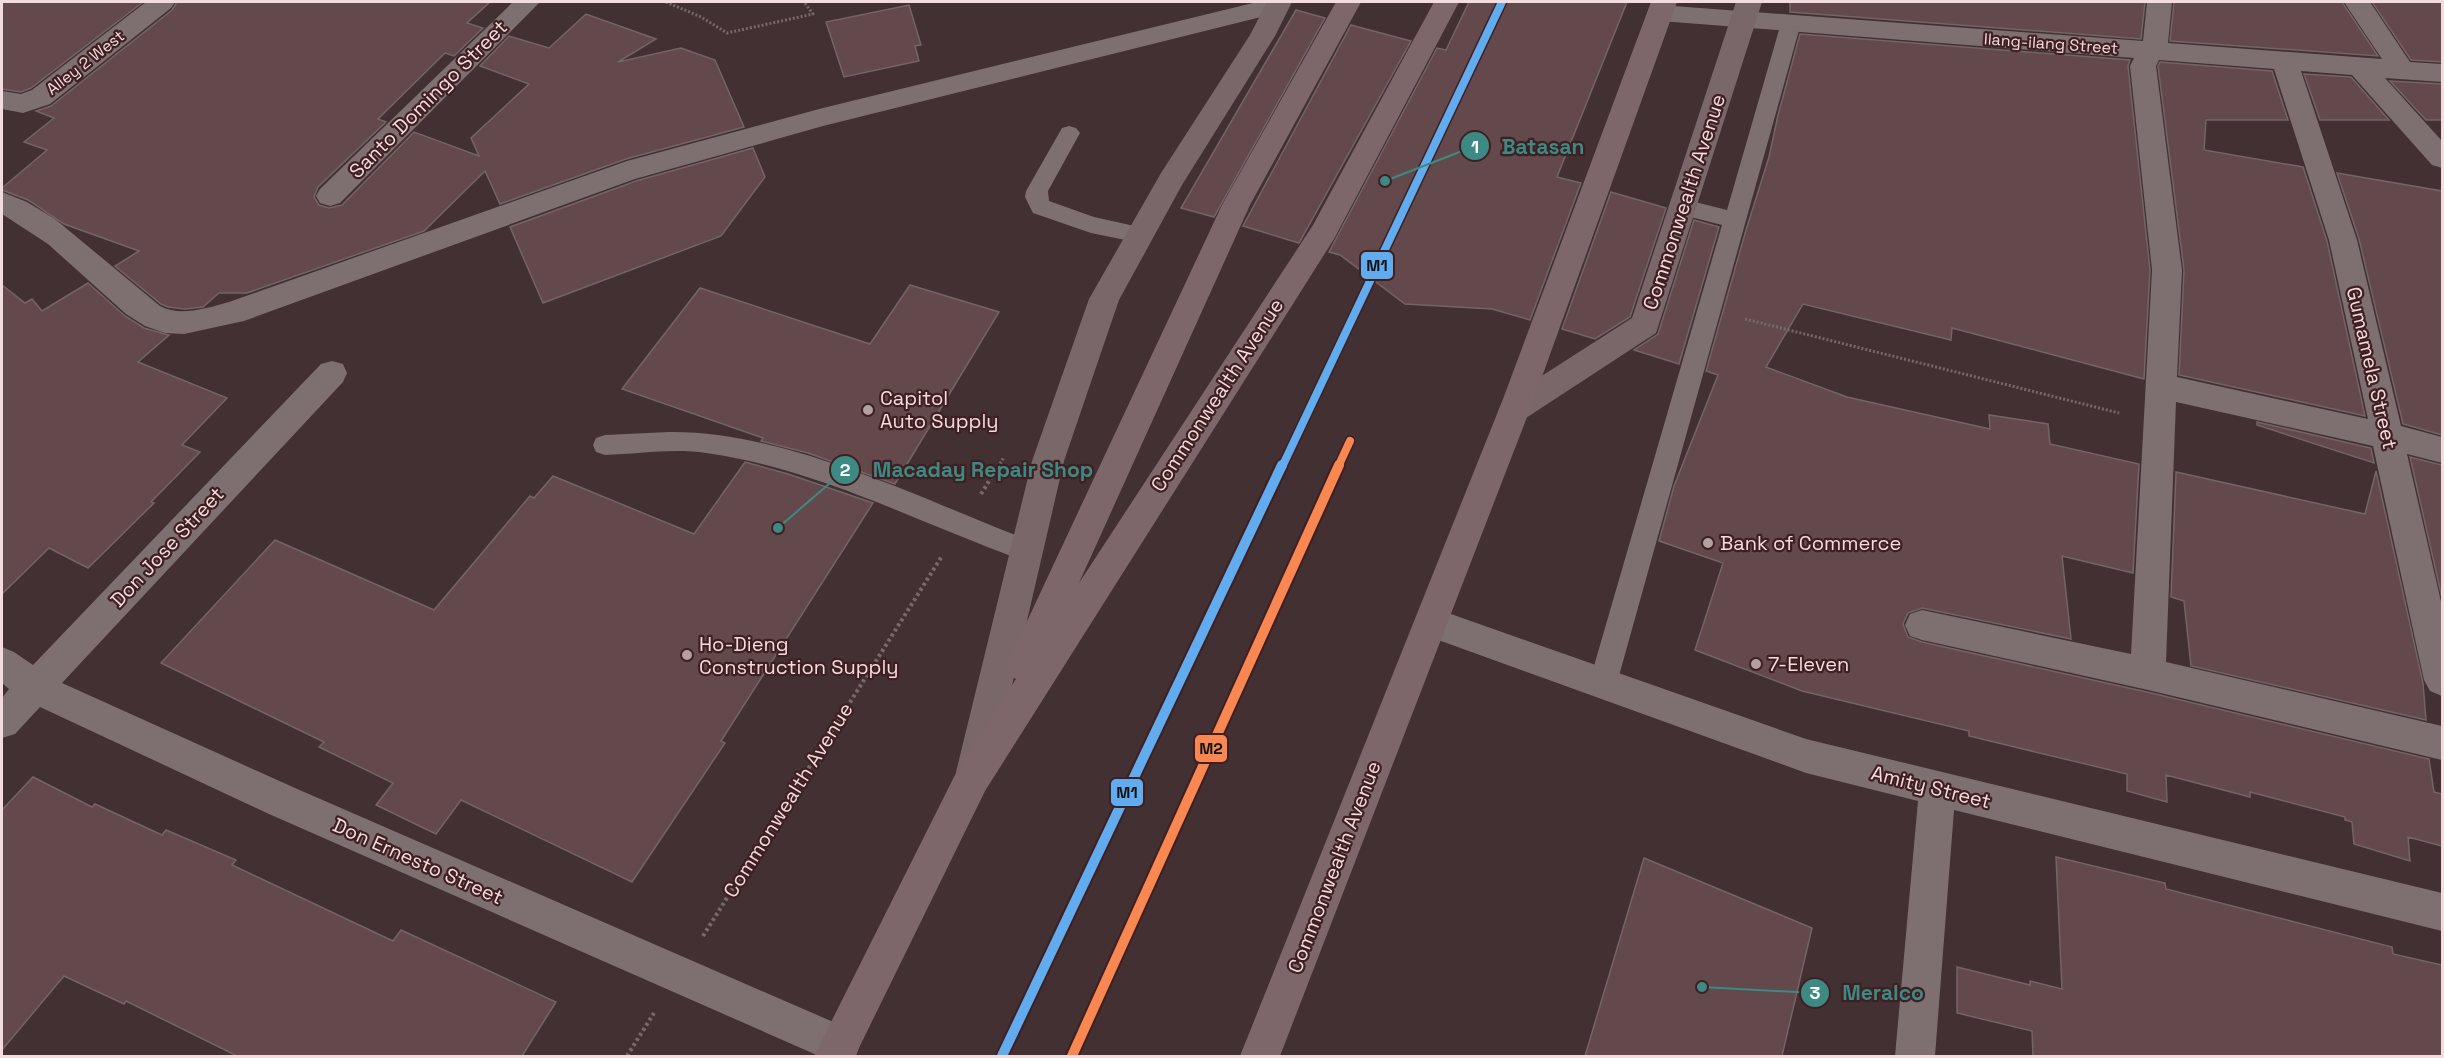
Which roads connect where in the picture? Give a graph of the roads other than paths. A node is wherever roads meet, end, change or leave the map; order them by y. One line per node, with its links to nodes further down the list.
1 (162, 2): 16 (street, Alley 2 West)
2 (527, 2): 19 (street, Santo Domingo Street)
3 (1348, 2): 41 (main road)
4 (1446, 2): 41 (main road, Commonwealth Avenue)
5 (2158, 2): 11 (street)
6 (2357, 2): 14 (street)
7 (1278, 3): 20 (street); 23 (street, Commonwealth Avenue)
8 (1662, 7): 9 (street, Ilang-ilang Street); 26 (main road, Commonwealth Avenue)
9 (1747, 10): 10 (street, Ilang-ilang Street); 21 (street, Commonwealth Avenue)
10 (1791, 23): 11 (street, Ilang-ilang Street); 22 (lane)
11 (2151, 50): 12 (street, Ilang-ilang Street); 25 (street)
12 (2284, 60): 13 (street, Ilang-ilang Street); 27 (street, Gumamela Street)
13 (2360, 67): 14 (street, Ilang-ilang Street); 18 (street)
14 (2402, 70): 15 (street, Ilang-ilang Street)
15 (2442, 73)
16 (2, 100)
17 (1069, 132): 23 (lane)
18 (2441, 160)
19 (330, 196)
20 (2, 202)
21 (1683, 207): 22 (lane); 26 (street, Commonwealth Avenue)
22 (1735, 220): 37 (lane)
23 (1140, 235): 30 (street, Commonwealth Avenue)
24 (332, 373): 38 (street, Don Jose Street)
25 (2162, 387): 27 (street); 35 (street)
26 (1515, 409): 32 (main road, Commonwealth Avenue)
27 (2387, 436): 29 (street); 31 (street, Gumamela Street)
28 (605, 445): 30 (lane)
29 (2442, 450)
30 (1027, 550): 41 (street, Commonwealth Avenue)
31 (2435, 617): 36 (street, Gumamela Street)
32 (1431, 622): 37 (street, Amity Street); 45 (main road, Commonwealth Avenue)
33 (1922, 625): 35 (street)
34 (2, 663): 38 (street, Don Ernesto Street)
35 (2148, 674): 40 (street)
36 (2442, 680)
37 (1603, 683): 42 (street, Amity Street)
38 (34, 687): 39 (street, Don Jose Street); 44 (street, Don Ernesto Street)
39 (2, 722)
40 (2442, 743)
41 (972, 779): 44 (main road, Commonwealth Avenue)
42 (1936, 789): 43 (street, Amity Street); 46 (street)
43 (2442, 912)
44 (837, 1051)
45 (1260, 1056)
46 (1915, 1056)

